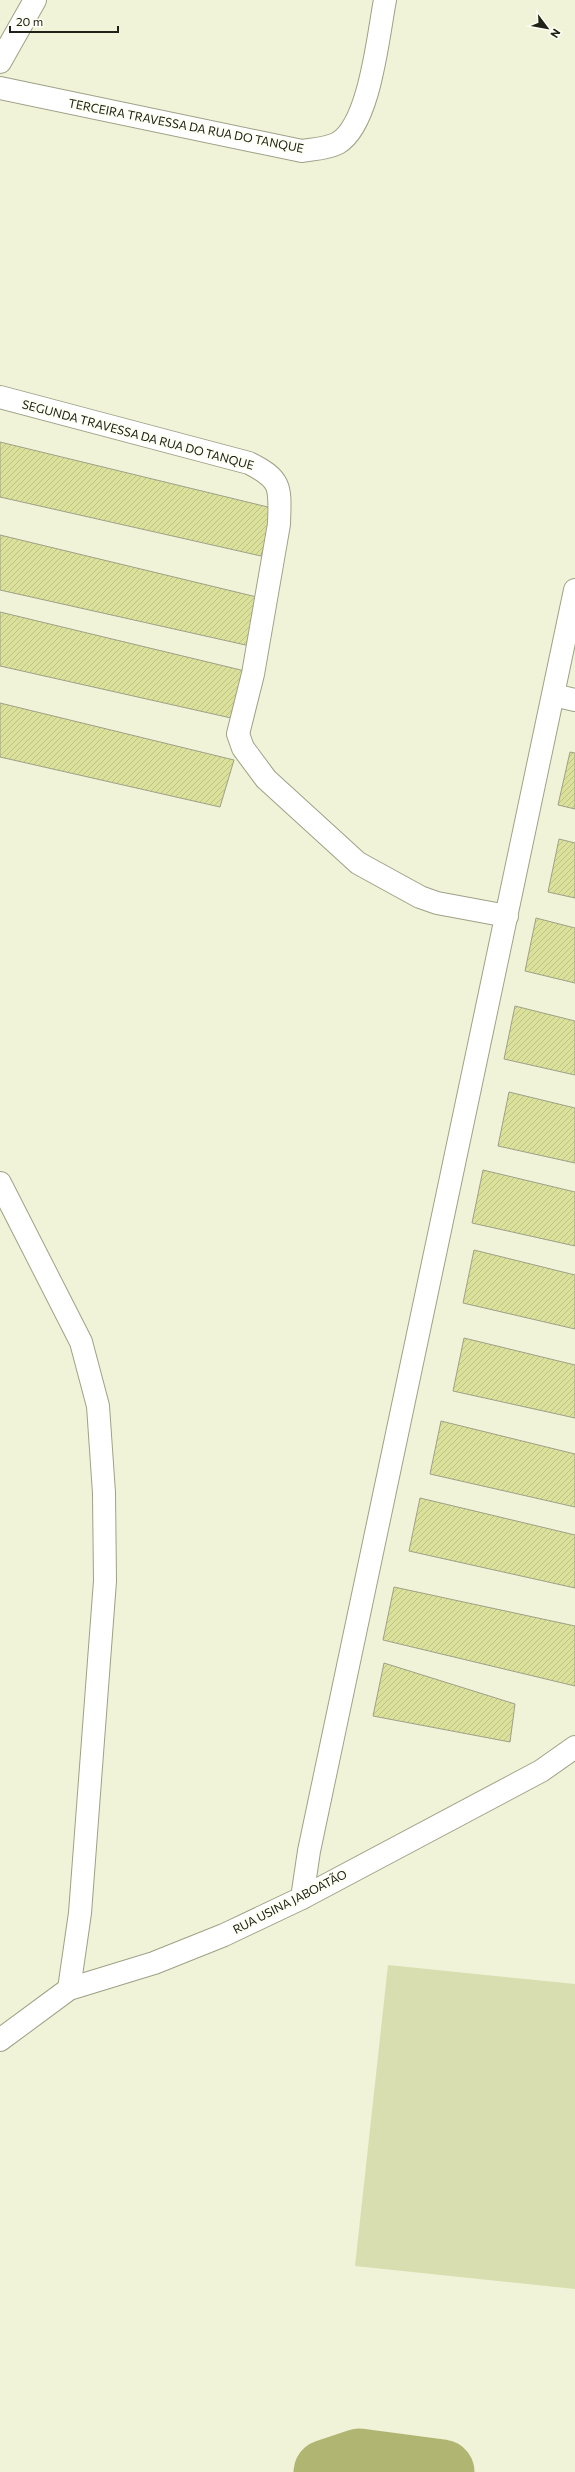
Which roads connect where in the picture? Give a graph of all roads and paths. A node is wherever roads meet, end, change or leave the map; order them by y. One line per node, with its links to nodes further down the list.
1 (35, 0): 3 (street)
2 (385, 0): 4 (street, TERCEIRA TRAVESSA DA RUA DO TANQUE)
3 (0, 62)
4 (0, 88)
5 (0, 397): 9 (street, SEGUNDA TRAVESSA DA RUA DO TANQUE)
6 (575, 590): 7 (street)
7 (554, 695): 8 (street); 9 (street)
8 (575, 700)
9 (507, 916): 12 (street)
10 (0, 1183): 13 (street)
11 (575, 1747): 12 (street, RUA USINA JABOATÃO)
12 (302, 1898): 13 (street, RUA USINA JABOATÃO)
13 (69, 1989): 14 (street, RUA USINA JABOATÃO)
14 (0, 2040)

